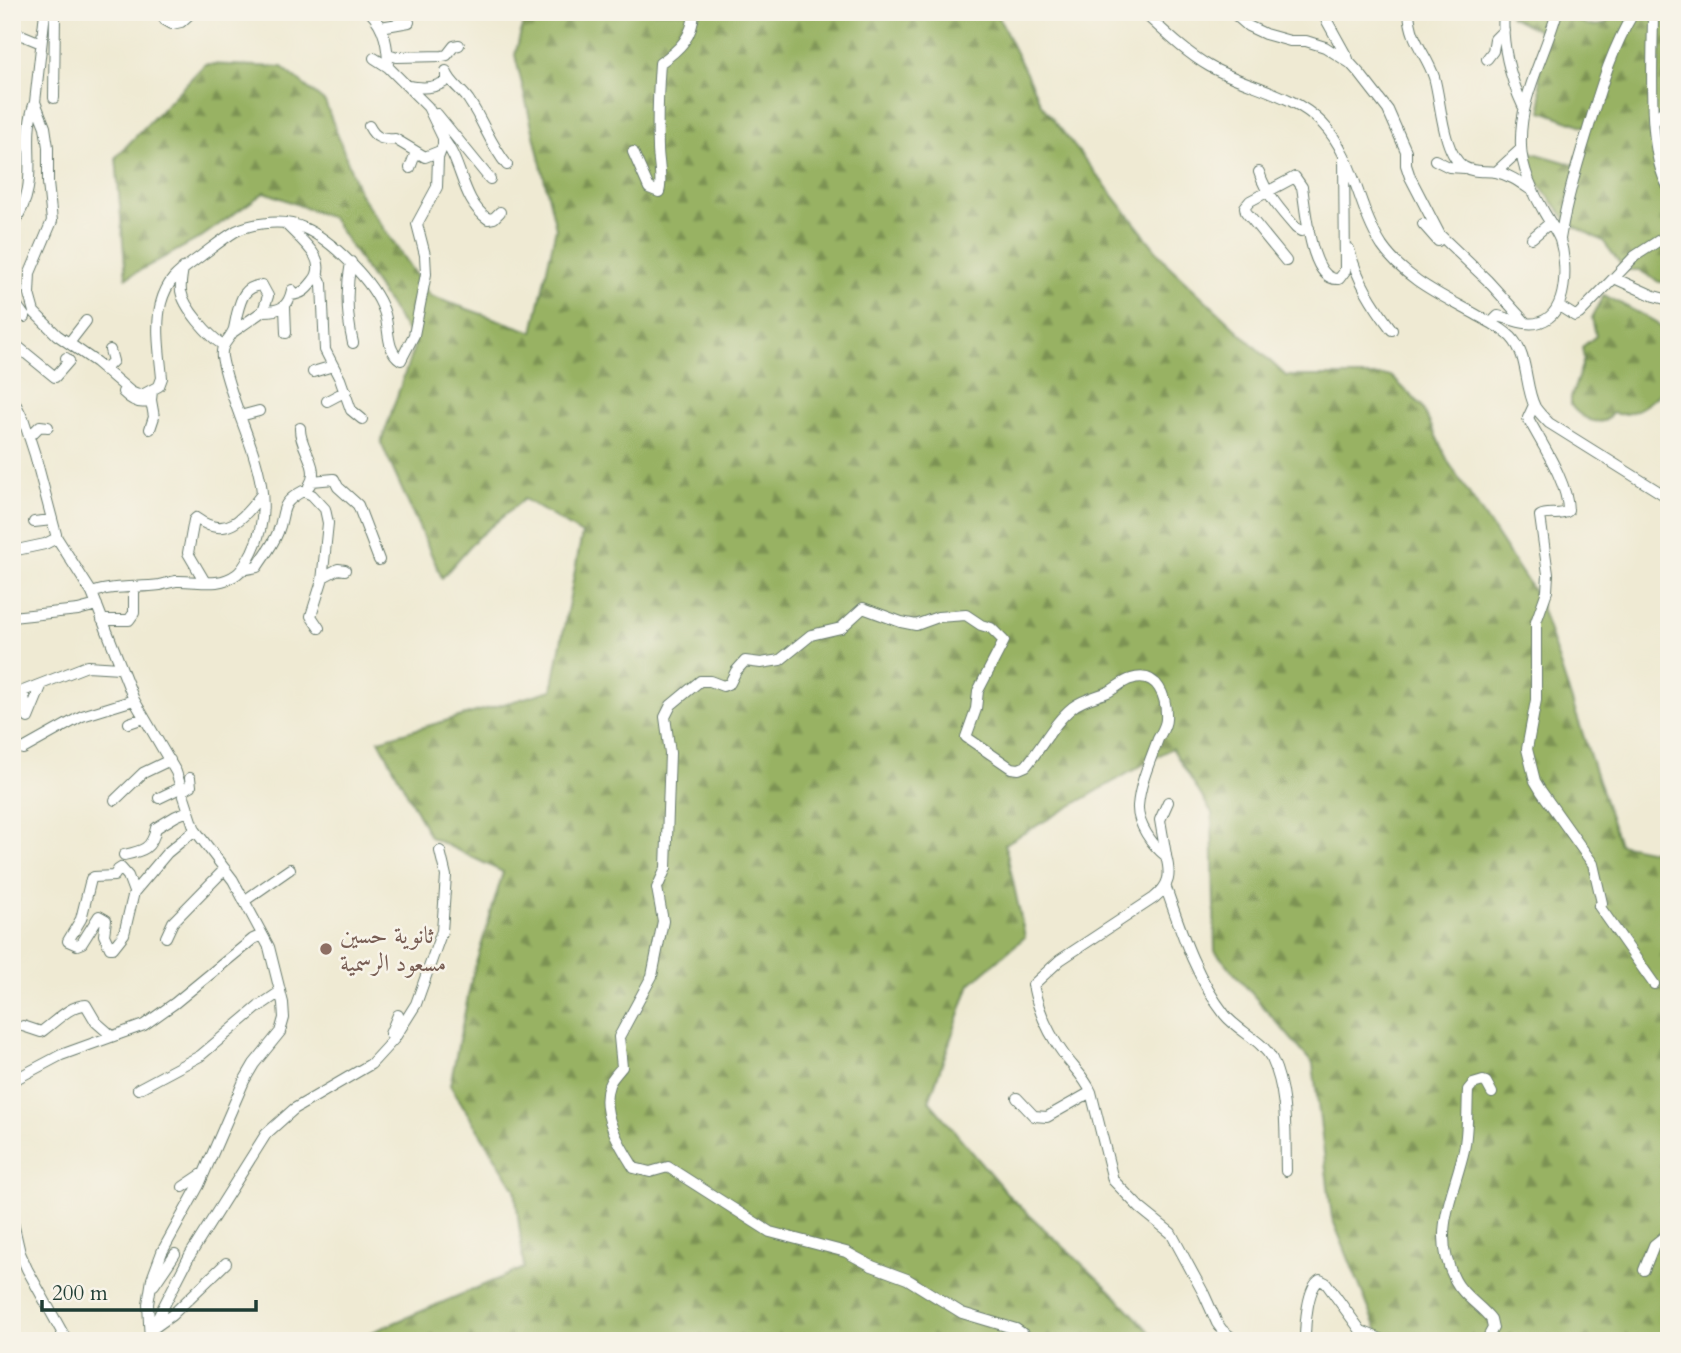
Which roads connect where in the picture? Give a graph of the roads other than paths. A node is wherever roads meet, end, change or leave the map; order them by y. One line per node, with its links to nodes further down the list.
1 (45, 12): 19 (street)
2 (55, 12): 30 (street)
3 (161, 12): 4 (street)
4 (192, 12)
5 (370, 12): 16 (street)
6 (694, 12): 41 (street)
7 (1143, 12): 42 (street)
8 (1232, 12): 25 (street)
9 (1322, 12): 25 (street)
10 (1409, 12): 45 (street)
11 (1504, 12): 17 (street)
12 (1557, 12): 33 (street)
13 (1634, 12): 63 (street)
14 (1653, 12): 35 (street)
15 (409, 22): 16 (street)
16 (382, 27): 21 (street)
17 (1504, 30): 24 (street); 33 (street)
18 (12, 31): 19 (street)
19 (41, 43): 31 (street)
20 (458, 45): 22 (street)
21 (388, 54): 22 (street); 26 (street)
22 (447, 55): 28 (street)
23 (374, 58): 26 (street)
24 (1487, 59)
25 (1350, 63): 64 (street)
26 (390, 70): 27 (street); 29 (street)
27 (403, 71)
28 (444, 74): 29 (street); 44 (street)
29 (408, 86): 34 (street)
30 (54, 98)
31 (35, 102): 57 (street); 84 (street)
32 (1669, 104): 35 (street)
33 (1523, 106): 38 (street)
34 (428, 107): 37 (street); 49 (street)
35 (1654, 122): 50 (street)
36 (369, 127): 40 (street)
37 (443, 138): 39 (street); 53 (street)
38 (1521, 149): 48 (street); 52 (street)
39 (440, 151): 40 (street); 66 (street)
40 (416, 152): 46 (street)
41 (633, 152)
42 (1344, 155): 60 (street); 78 (street)
43 (1435, 160): 45 (street)
44 (507, 165)
45 (1465, 168): 48 (street)
46 (410, 169)
47 (1259, 172): 51 (street)
48 (1496, 172): 52 (street)
49 (490, 179)
50 (1669, 188)
51 (1268, 192): 58 (street); 58 (street); 65 (street)
52 (1534, 192): 55 (street)
53 (500, 212)
54 (285, 223): 66 (street); 67 (street); 68 (street)
55 (1550, 223): 62 (street); 63 (street)
56 (1423, 224): 64 (street)
57 (12, 226)
58 (1309, 228): 60 (street)
59 (1669, 234): 69 (street)
60 (1345, 235): 80 (street)
61 (12, 236): 70 (street)
62 (1532, 238)
63 (1559, 239): 73 (street)
64 (1454, 248): 79 (street)
65 (1286, 261)
66 (351, 262): 85 (street)
67 (183, 267): 86 (street); 93 (street)
68 (318, 275): 74 (street); 90 (street)
69 (1614, 278): 72 (street); 73 (street)
70 (12, 287)
71 (12, 299): 76 (street)
72 (1669, 300)
73 (1559, 306): 79 (street)
74 (285, 307): 75 (street); 82 (street)
75 (263, 311): 81 (street); 81 (street)
76 (25, 317)
77 (86, 321): 84 (street)
78 (1491, 323): 79 (street); 96 (street)
79 (1526, 323)
80 (1392, 330)
81 (233, 332): 86 (street)
82 (286, 333)
83 (12, 342): 88 (street)
84 (69, 343): 89 (street)
85 (353, 343)
86 (223, 345): 98 (street)
87 (110, 350): 89 (street)
88 (66, 358)
89 (100, 366): 93 (street)
90 (333, 366): 91 (street); 92 (street)
91 (313, 372)
92 (346, 391): 95 (street); 99 (street)
93 (152, 396): 102 (street)
94 (13, 399): 103 (street)
95 (327, 401)
96 (1534, 405): 107 (street); 147 (street)
97 (259, 411): 98 (street)
98 (240, 416): 106 (street)
99 (362, 419)
100 (48, 427): 103 (street)
101 (300, 428): 104 (street)
102 (150, 429)
103 (29, 437): 108 (street)
104 (312, 481): 105 (street); 112 (street)
105 (303, 491): 113 (street); 115 (street)
106 (261, 495): 113 (street); 116 (street)
107 (1669, 498)
108 (52, 520): 109 (street); 110 (street)
109 (34, 522)
110 (57, 538): 111 (street); 118 (street)
111 (12, 551)
112 (379, 560)
113 (241, 570): 116 (street)
114 (345, 570): 115 (street)
115 (323, 577): 122 (street)
116 (205, 582): 117 (street)
117 (134, 587): 118 (street); 121 (street)
118 (92, 593): 119 (street)
119 (97, 605): 120 (street); 121 (street)
120 (12, 617)
121 (102, 620): 123 (street)
122 (318, 628)
123 (120, 668): 124 (street); 125 (street)
124 (42, 684)
125 (134, 700): 126 (street); 128 (street)
126 (144, 718): 127 (street); 129 (street)
127 (129, 723)
128 (23, 749)
129 (170, 760): 131 (street); 133 (street)
130 (190, 778): 131 (street)
131 (183, 788): 132 (street); 135 (street)
132 (159, 798)
133 (115, 800)
134 (1168, 802): 139 (street)
135 (188, 811): 136 (street); 138 (street)
136 (195, 830): 140 (street); 143 (street)
137 (440, 851): 154 (street)
138 (124, 855)
139 (1166, 856): 142 (street); 174 (street)
140 (225, 869): 144 (street); 146 (street)
141 (290, 869): 144 (street)
142 (1166, 887): 157 (street); 160 (street)
143 (134, 892): 143 (street)
144 (244, 901): 145 (street)
145 (262, 935): 148 (street); 152 (street)
146 (166, 937)
147 (1654, 984)
148 (280, 992): 156 (street); 161 (street)
149 (398, 1016): 154 (street)
150 (122, 1023): 152 (street)
151 (23, 1026): 153 (street)
152 (133, 1029): 153 (street)
153 (112, 1036): 155 (street)
154 (371, 1064): 169 (street)
155 (12, 1081)
156 (138, 1088)
157 (1091, 1092): 159 (street); 175 (street)
158 (1492, 1093): 178 (street)
159 (1017, 1098)
160 (1286, 1171)
161 (205, 1172): 162 (street); 168 (street)
162 (183, 1187)
163 (12, 1218): 171 (street)
164 (1669, 1233): 167 (street)
165 (175, 1254): 168 (street)
166 (226, 1263): 169 (street)
167 (1644, 1270)
168 (151, 1287): 169 (street)
169 (150, 1334)
170 (12, 1337): 172 (street)
171 (65, 1337): 173 (street)
172 (19, 1341)
173 (73, 1341)
174 (1033, 1341)
175 (1236, 1341)
176 (1305, 1341): 177 (street)
177 (1386, 1341)
178 (1486, 1341)

